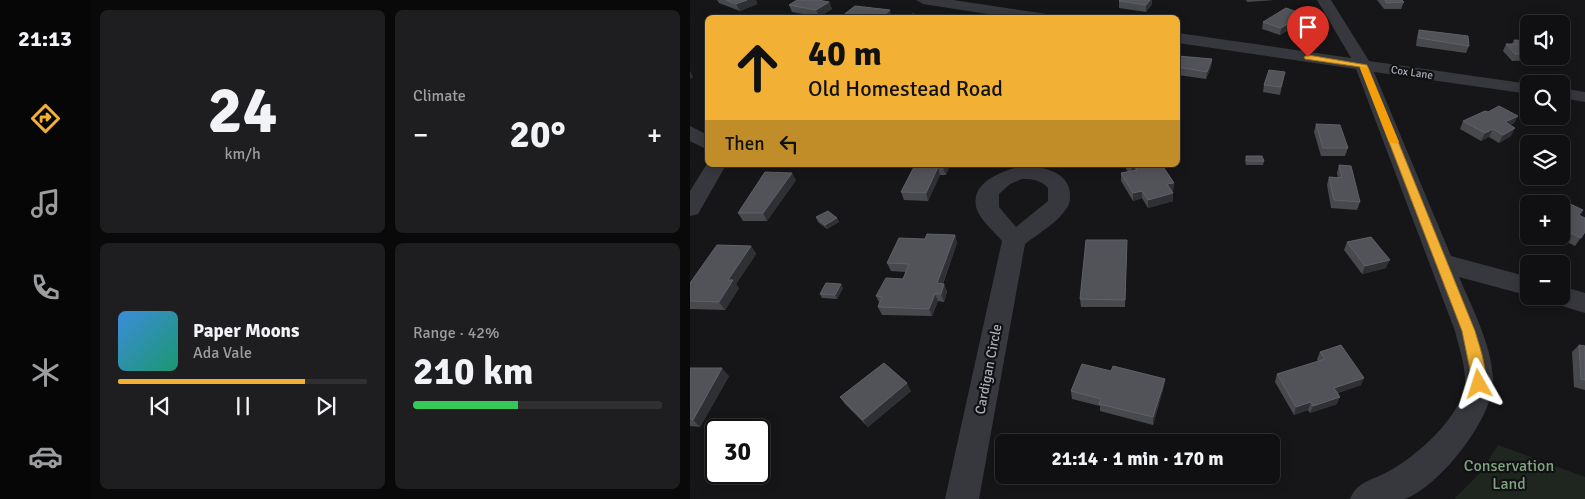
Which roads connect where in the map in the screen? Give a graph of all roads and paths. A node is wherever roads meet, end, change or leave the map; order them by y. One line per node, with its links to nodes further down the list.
1 (923, 0): 3 (street)
2 (1324, 0): 5 (street)
3 (1026, 15)
4 (1180, 38): 5 (street, Cox Lane)
5 (1363, 65): 6 (street, Cox Lane); 14 (street)
6 (1520, 88)
7 (1570, 94): 8 (street)
8 (1585, 97)
9 (690, 132): 10 (street)
10 (705, 142)
11 (715, 167): 12 (street)
12 (690, 209)
13 (1014, 240): 18 (street, Cardigan Circle)
14 (1442, 263): 15 (street); 19 (street)
15 (1520, 285)
16 (1570, 299): 17 (street)
17 (1585, 303)
18 (962, 499)
19 (1367, 499)

